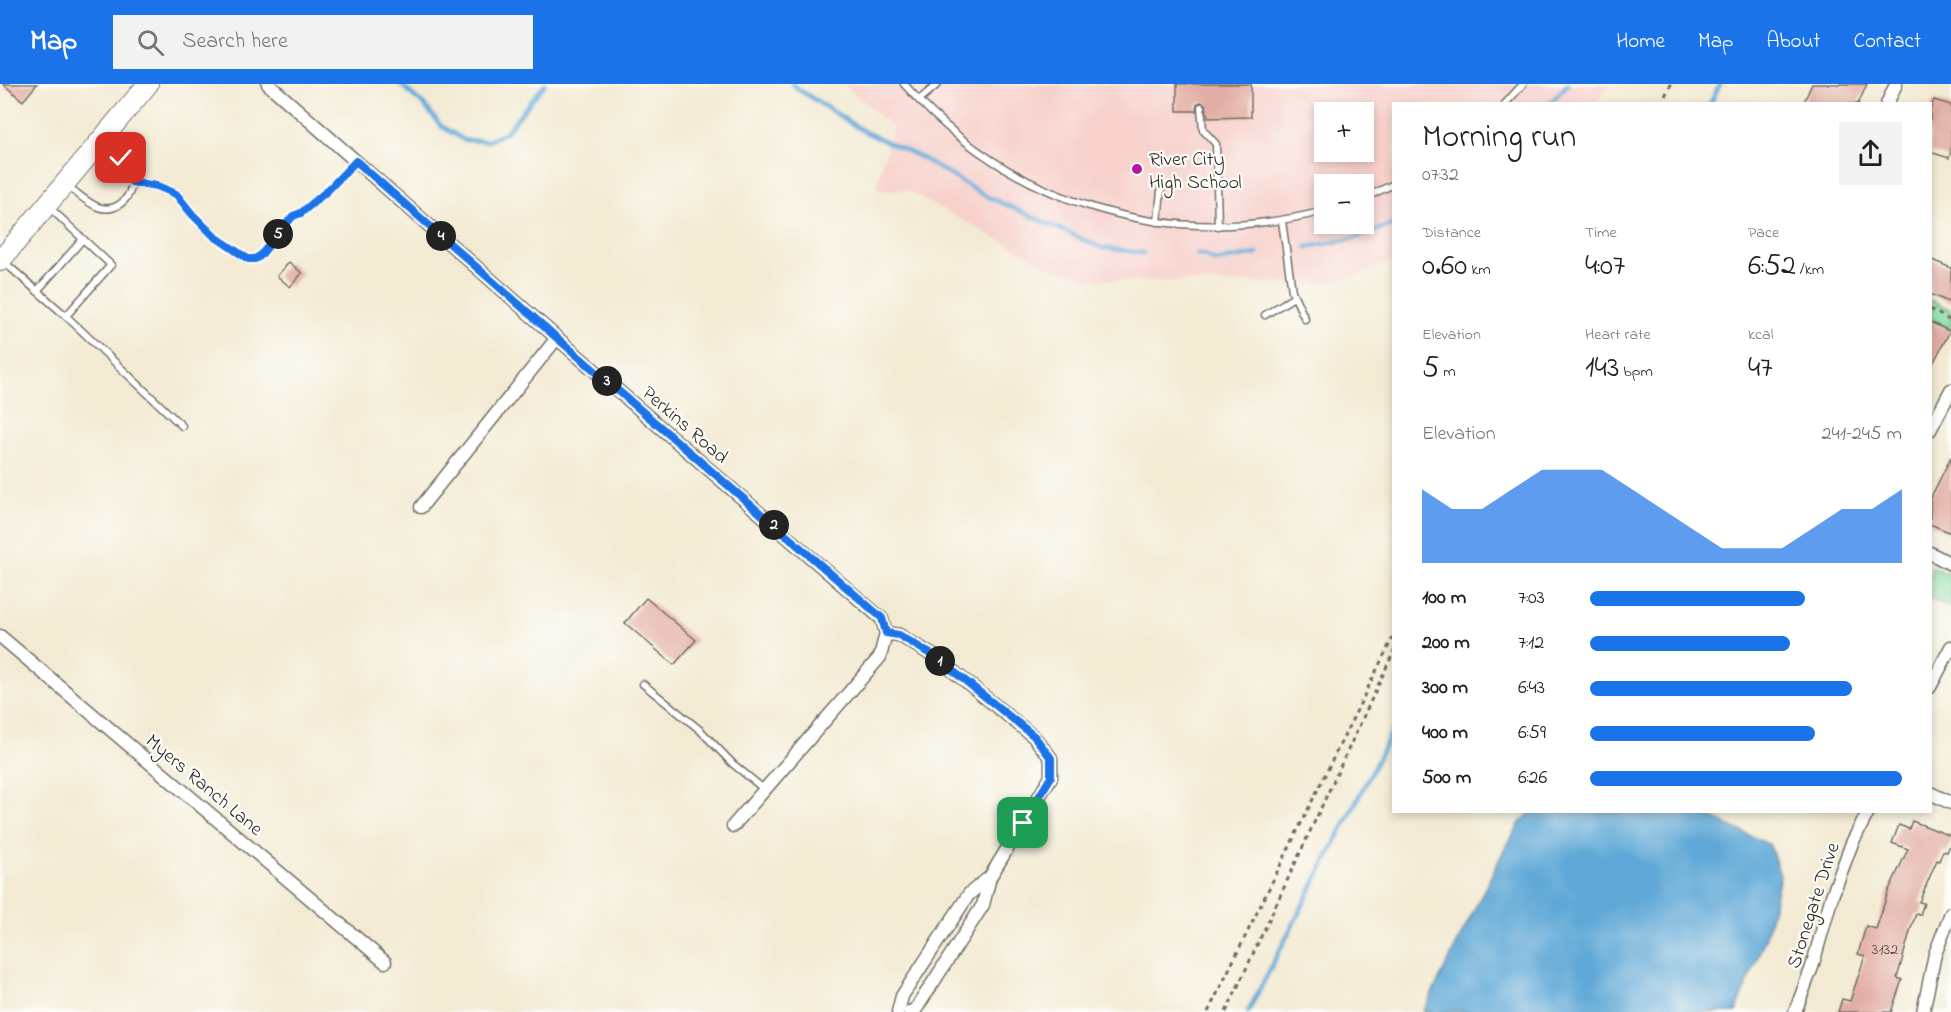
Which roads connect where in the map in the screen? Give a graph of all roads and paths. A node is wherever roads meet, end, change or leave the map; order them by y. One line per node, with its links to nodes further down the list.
1 (148, 84): 13 (main road)
2 (268, 84): 14 (street, Perkins Road)
3 (904, 84): 8 (lane)
4 (938, 84): 8 (lane)
5 (1523, 84): 9 (lane)
6 (1671, 84): 10 (path)
7 (1896, 84): 11 (street)
8 (919, 100): 23 (lane)
9 (1507, 102)
10 (1662, 102)
11 (1888, 102)
12 (1201, 107): 24 (lane)
13 (99, 142): 15 (lane); 16 (main road)
14 (356, 161): 15 (lane); 34 (street, Perkins Road)
15 (132, 182): 16 (lane)
16 (64, 184): 20 (main road)
17 (1392, 185): 19 (lane)
18 (1161, 190): 23 (lane)
19 (1374, 193)
20 (46, 205): 25 (lane); 26 (main road)
21 (1314, 213): 22 (lane)
22 (1282, 220): 24 (lane); 28 (lane)
23 (1158, 222): 24 (lane)
24 (1218, 226)
25 (83, 238): 27 (lane); 31 (lane)
26 (1, 260): 27 (lane)
27 (37, 291): 31 (lane)
28 (1294, 297): 30 (lane); 32 (lane)
29 (1932, 310): 33 (path)
30 (1265, 315)
31 (66, 316): 36 (lane)
32 (1305, 319)
33 (1951, 321)
34 (557, 338): 38 (street); 41 (street, Perkins Road)
35 (1951, 390): 37 (street)
36 (182, 426)
37 (1932, 426)
38 (421, 507)
39 (1932, 554): 40 (street)
40 (1951, 564)
41 (886, 633): 48 (street); 53 (street)
42 (0, 636): 55 (street, Myers Ranch Lane)
43 (1392, 639): 58 (path)
44 (1951, 647): 46 (street)
45 (1392, 655): 59 (path)
46 (1932, 683)
47 (643, 684): 48 (lane)
48 (765, 790): 52 (street)
49 (1932, 794): 50 (street)
50 (1951, 803)
51 (1867, 813): 60 (street, Stonegate Drive)
52 (733, 826)
53 (990, 877): 56 (street); 57 (street)
54 (1951, 914): 61 (street)
55 (385, 962)
56 (898, 1012)
57 (910, 1012)
58 (1208, 1012)
59 (1226, 1012)
60 (1795, 1012)
61 (1924, 1012)

